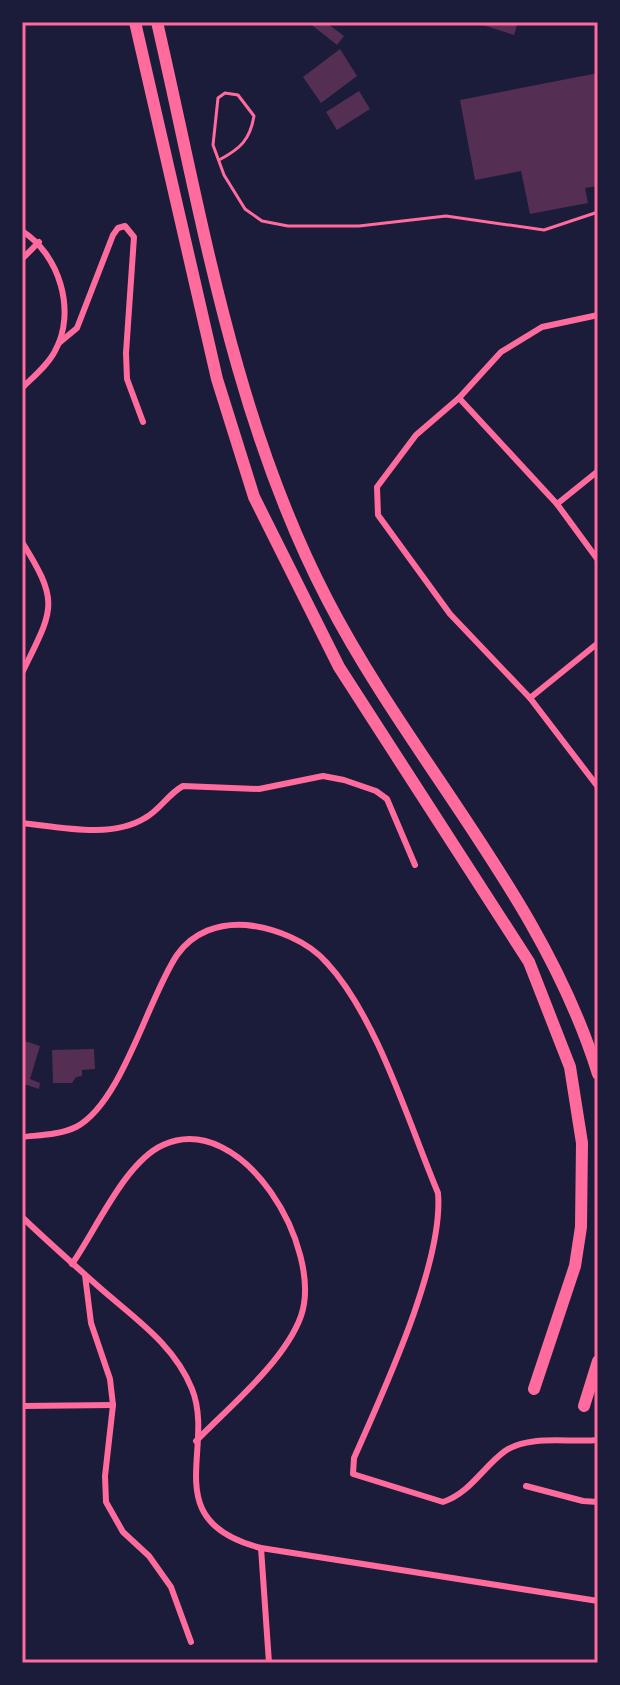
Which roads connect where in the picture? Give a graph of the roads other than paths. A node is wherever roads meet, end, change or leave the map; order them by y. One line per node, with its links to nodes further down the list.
1 (135, 22): 29 (highway)
2 (157, 22): 23 (highway)
3 (219, 160): 3 (lane); 4 (lane)
4 (598, 212)
5 (22, 231): 6 (street)
6 (39, 242): 7 (street); 9 (street)
7 (22, 259)
8 (598, 315): 11 (street)
9 (59, 343): 10 (street); 12 (street)
10 (22, 388)
11 (459, 398): 14 (street); 19 (street)
12 (143, 422)
13 (598, 471): 14 (street)
14 (557, 504): 16 (street)
15 (22, 542): 18 (street)
16 (598, 560)
17 (598, 643): 19 (street)
18 (22, 673)
19 (530, 698): 20 (street)
20 (598, 787)
21 (22, 823): 22 (street)
22 (415, 865)
23 (598, 1074)
24 (22, 1137): 33 (street)
25 (22, 1217): 26 (street)
26 (72, 1264): 27 (street); 34 (street)
27 (85, 1275): 30 (street); 34 (street)
28 (598, 1361): 32 (highway)
29 (534, 1389)
30 (113, 1405): 31 (street); 39 (street)
31 (22, 1406)
32 (584, 1406)
33 (598, 1440)
34 (196, 1441): 37 (street)
35 (526, 1486): 36 (street)
36 (598, 1502)
37 (261, 1548): 38 (street); 40 (street)
38 (598, 1601)
39 (191, 1642)
40 (269, 1663)

